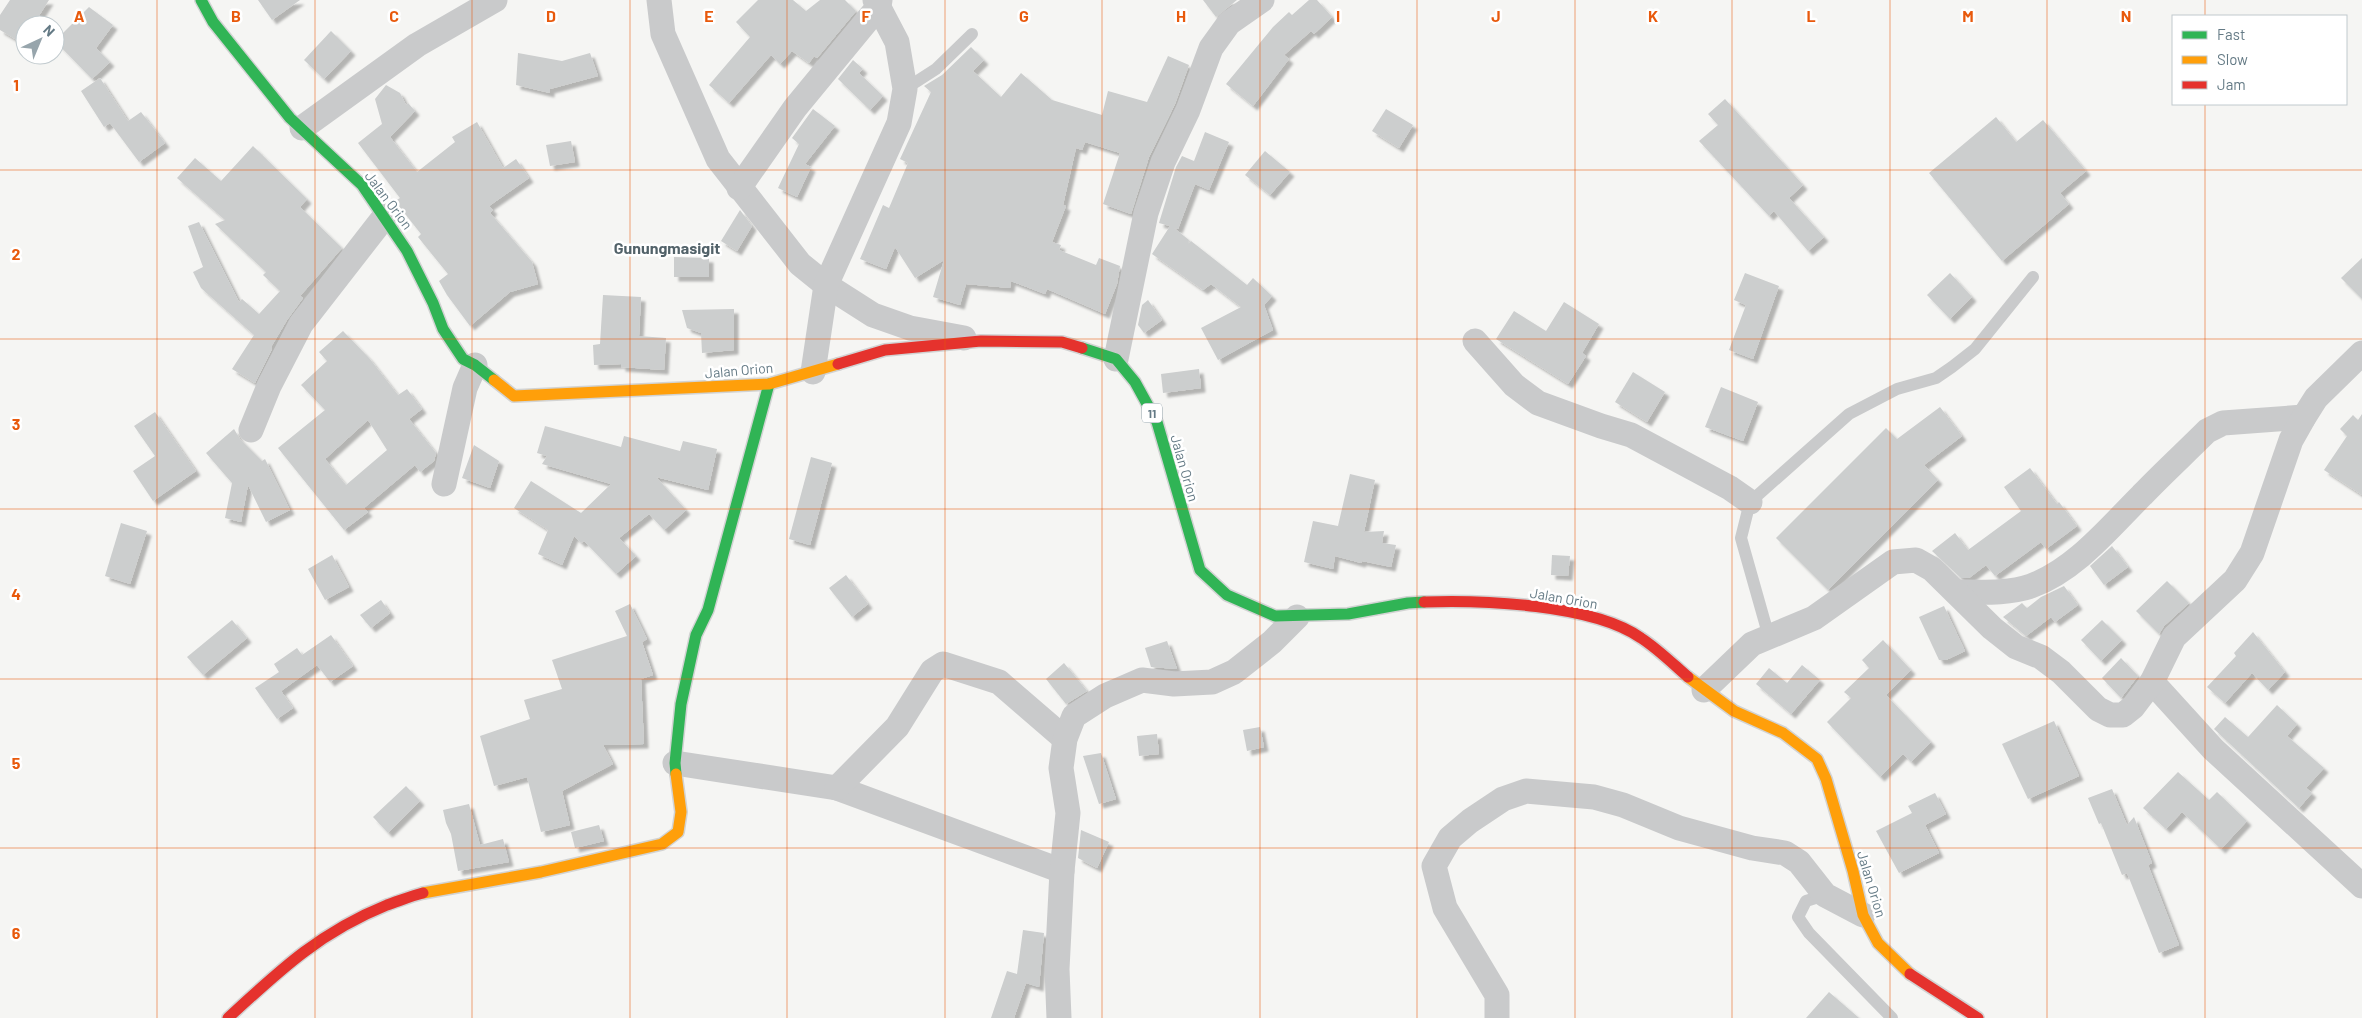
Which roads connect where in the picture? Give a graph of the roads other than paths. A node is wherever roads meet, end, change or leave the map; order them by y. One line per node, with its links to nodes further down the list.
1 (201, 0): 8 (main road, Jalan Orion)
2 (495, 0): 8 (street)
3 (659, 0): 9 (street)
4 (1262, 0): 16 (street)
5 (878, 2): 7 (street); 9 (street)
6 (972, 34): 7 (lane)
7 (905, 89): 12 (street)
8 (302, 128): 10 (main road, Jalan Orion)
9 (739, 188): 12 (street)
10 (384, 216): 17 (main road, Jalan Orion); 21 (street)
11 (2033, 277): 23 (lane)
12 (826, 285): 13 (street); 18 (street)
13 (981, 342): 16 (main road, Jalan Orion); 18 (main road, Jalan Orion)
14 (1475, 342): 23 (street)
15 (2362, 352): 20 (street)
16 (1116, 359): 25 (main road, Jalan Orion / 11)
17 (475, 365): 19 (main road, Jalan Orion); 22 (street)
18 (813, 372): 19 (main road, Jalan Orion)
19 (769, 384): 30 (main road)
20 (2304, 416): 24 (street); 27 (street)
21 (251, 430)
22 (444, 484)
23 (1750, 502): 26 (lane)
24 (1956, 592): 26 (street); 27 (street)
25 (1297, 617): 28 (main road, Jalan Orion / 11); 29 (street)
26 (1769, 637): 28 (street)
27 (2152, 682): 33 (street)
28 (1704, 690): 35 (main road, Jalan Orion / 11)
29 (1065, 739): 31 (street); 32 (street)
30 (675, 763): 31 (street); 36 (main road)
31 (837, 788): 32 (street)
32 (1062, 871): 37 (street)
33 (2362, 886)
34 (1825, 895): 35 (street); 38 (street); 39 (lane)
35 (1862, 915): 40 (main road, Jalan Orion / 11)
36 (228, 1018)
37 (1059, 1018)
38 (1498, 1018)
39 (1892, 1018)
40 (1978, 1018)

